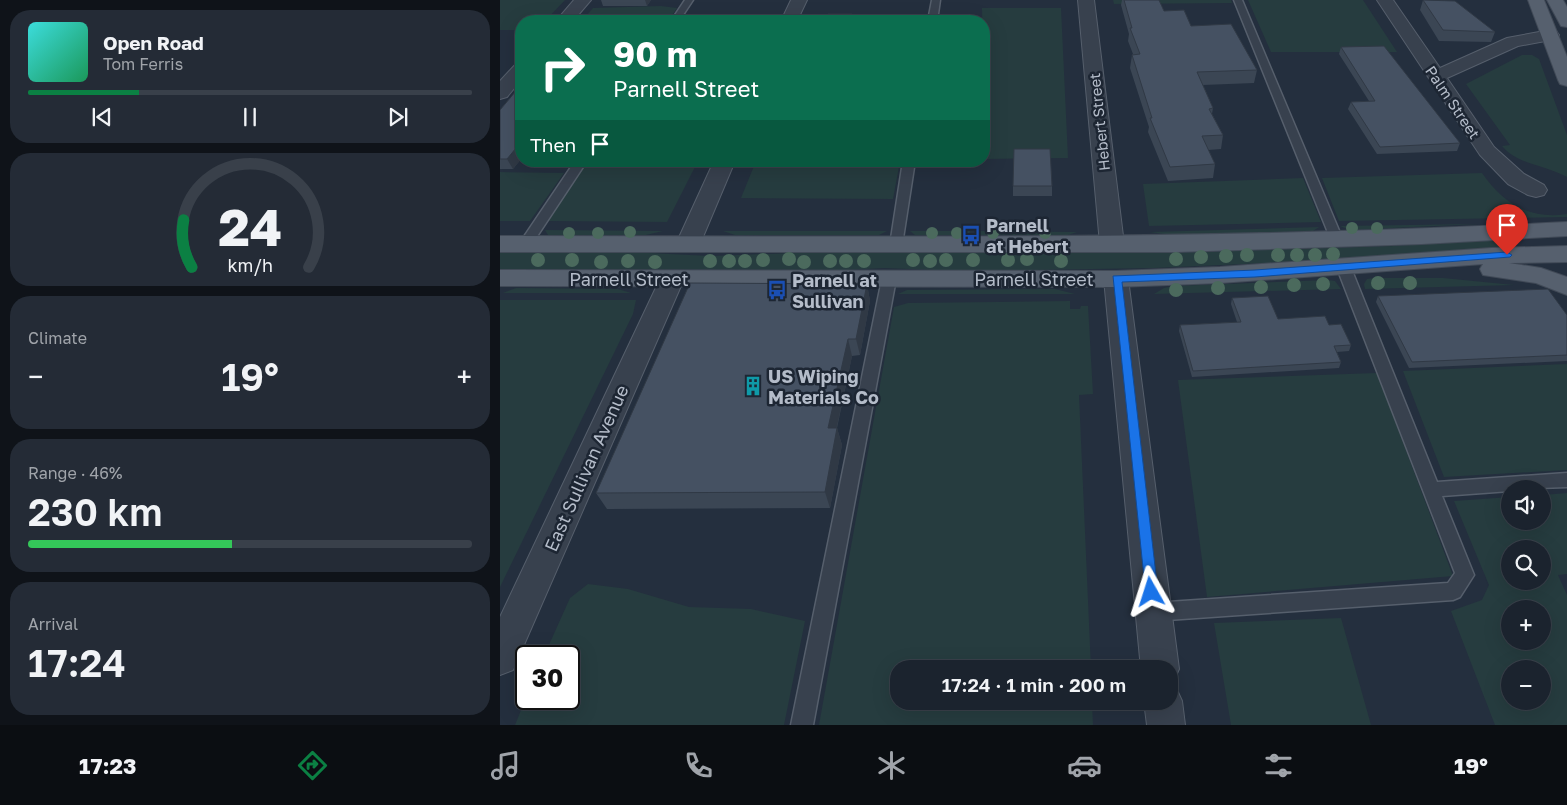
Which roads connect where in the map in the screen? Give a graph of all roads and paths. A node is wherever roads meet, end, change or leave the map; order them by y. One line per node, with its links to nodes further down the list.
1 (583, 0): 10 (street)
2 (689, 0): 11 (lane)
3 (799, 0): 12 (street)
4 (936, 0): 13 (lane)
5 (1086, 0): 30 (street, Hebert Street)
6 (1238, 0): 25 (lane)
7 (1385, 0): 17 (street, Palm Street)
8 (1536, 0): 15 (main road)
9 (1555, 0): 14 (main road)
10 (569, 15)
11 (679, 15)
12 (792, 15)
13 (933, 15)
14 (1567, 22)
15 (1550, 35): 17 (street); 18 (main road)
16 (515, 76): 19 (street)
17 (1436, 76): 23 (street, Palm Street)
18 (1567, 80)
19 (500, 93)
20 (577, 167): 27 (lane)
21 (722, 167): 28 (street)
22 (908, 167): 29 (lane)
23 (1536, 190)
24 (1567, 230): 25 (main road, Parnell Street)
25 (1337, 240): 30 (main road, Parnell Street)
26 (500, 244): 27 (main road, Parnell Street)
27 (525, 244): 28 (main road, Parnell Street)
28 (688, 244): 29 (main road, Parnell Street)
29 (896, 244): 30 (main road, Parnell Street)
30 (1112, 244)
31 (1567, 254): 32 (main road, Parnell Street)
32 (1381, 265): 33 (main road, Parnell Street); 38 (main road)
33 (1344, 268): 37 (main road, Parnell Street); 40 (lane)
34 (501, 279): 35 (main road, Parnell Street)
35 (672, 279): 36 (main road, Parnell Street); 42 (street, East Sullivan Avenue)
36 (888, 279): 37 (main road, Parnell Street); 45 (lane)
37 (1116, 279): 41 (street)
38 (1567, 287)
39 (1567, 480): 40 (lane)
40 (1433, 489): 41 (lane)
41 (1153, 612): 43 (street)
42 (500, 657)
43 (1159, 660)
44 (1164, 710): 46 (street)
45 (802, 725)
46 (1166, 725)

